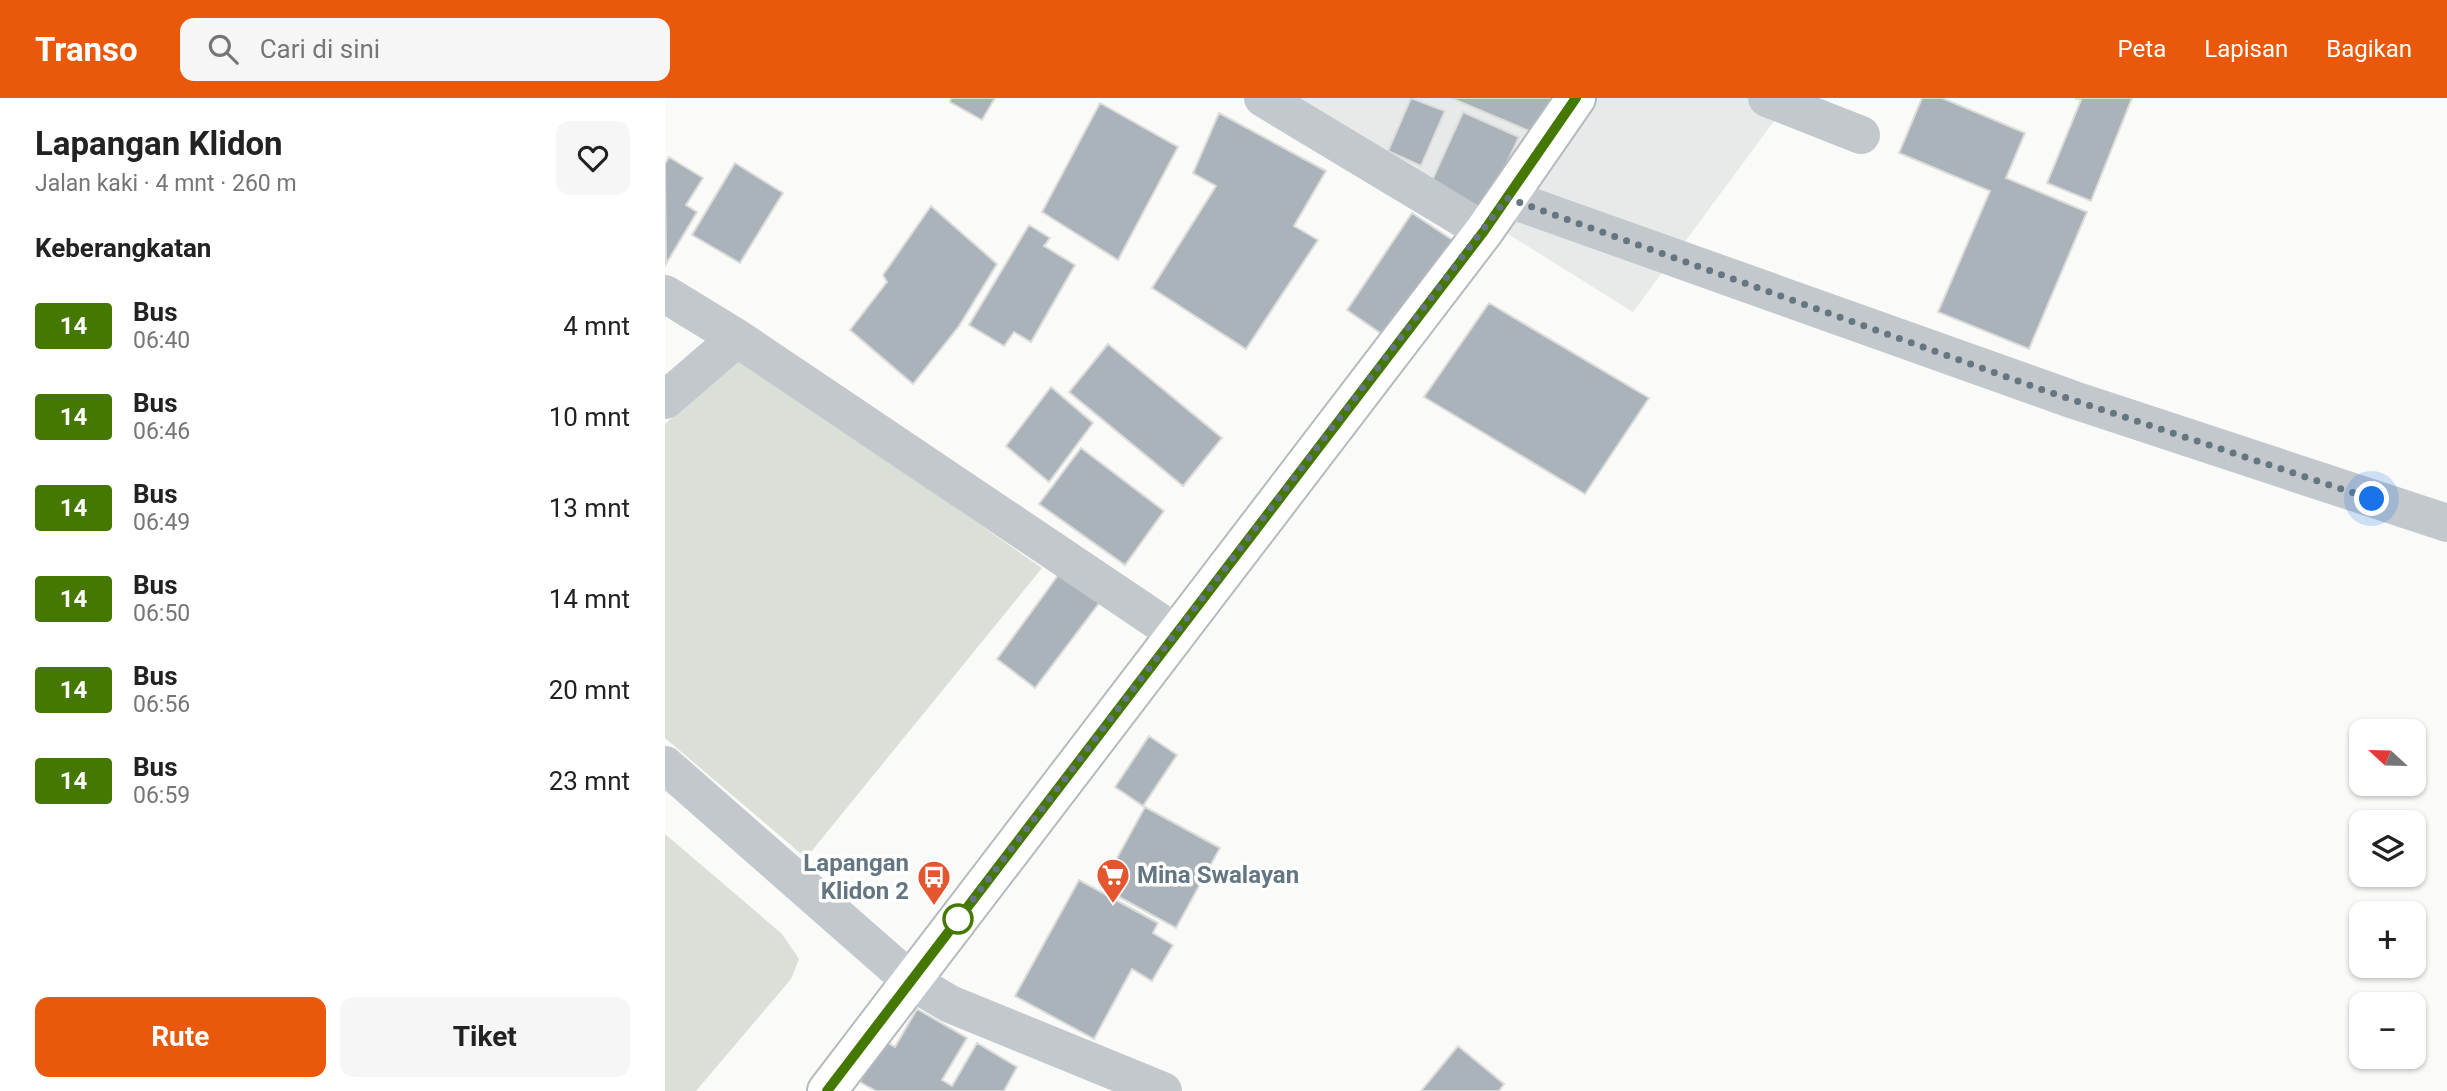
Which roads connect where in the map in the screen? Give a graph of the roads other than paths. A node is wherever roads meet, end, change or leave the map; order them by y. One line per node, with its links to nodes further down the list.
1 (1576, 98): 5 (main road)
2 (1767, 98): 4 (street)
3 (1272, 100): 6 (street)
4 (1861, 135)
5 (1507, 198): 6 (main road); 10 (street)
6 (1484, 231): 11 (main road)
7 (665, 294): 8 (street)
8 (737, 338): 9 (street); 11 (street)
9 (665, 400)
10 (2447, 523)
11 (1177, 634): 13 (main road)
12 (665, 765): 13 (street)
13 (911, 981): 14 (main road); 15 (street)
14 (827, 1091)
15 (1163, 1091)

